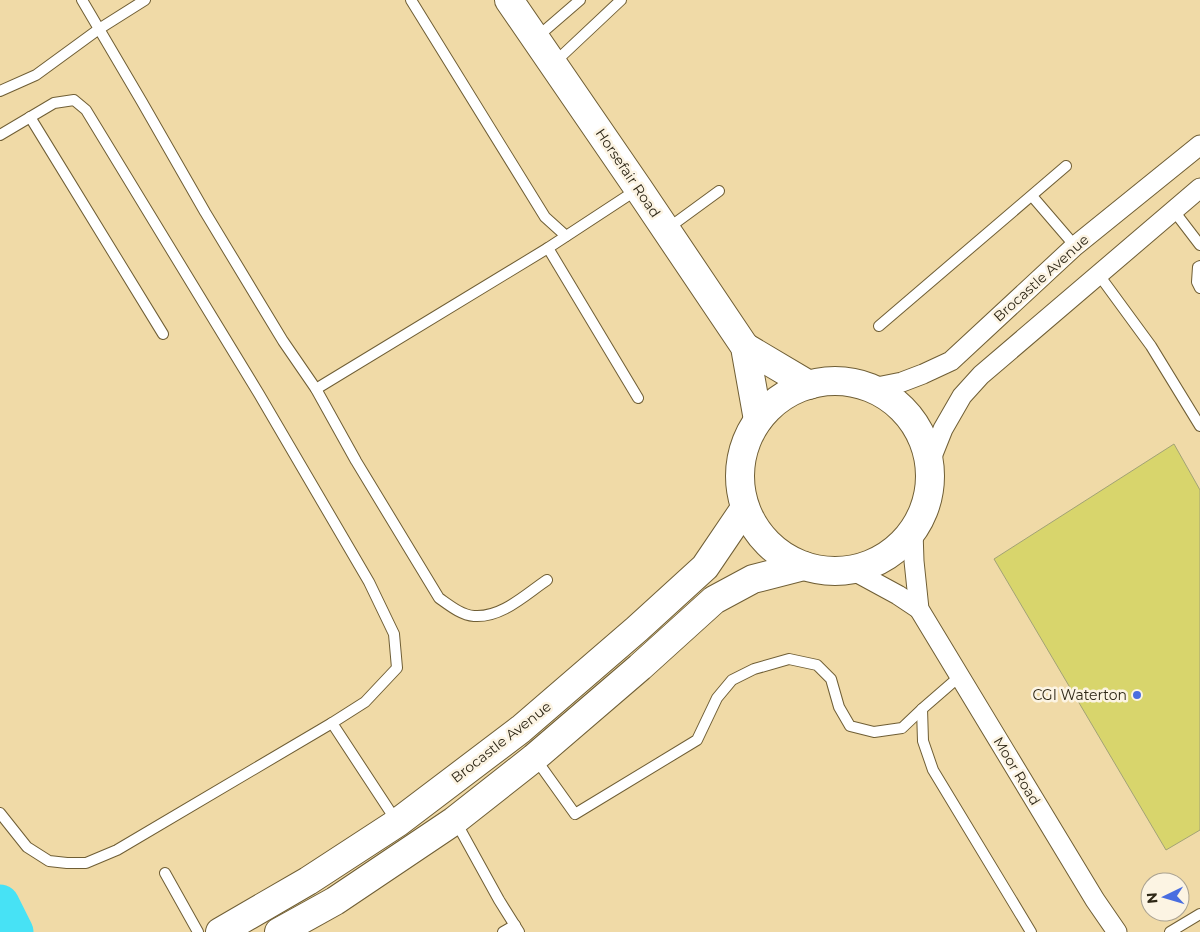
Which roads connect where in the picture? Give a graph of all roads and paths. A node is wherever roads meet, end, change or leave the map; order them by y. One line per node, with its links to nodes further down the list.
1 (82, 0): 7 (lane)
2 (145, 0): 7 (lane)
3 (411, 0): 21 (lane)
4 (509, 0): 8 (street, Horsefair Road)
5 (580, 0): 8 (lane)
6 (621, 0): 9 (lane)
7 (99, 29): 10 (lane); 33 (lane)
8 (536, 39): 9 (street, Horsefair Road)
9 (553, 64): 15 (street, Horsefair Road)
10 (0, 91)
11 (30, 118): 12 (lane); 29 (lane); 46 (lane)
12 (0, 135)
13 (1200, 145): 23 (street, Brocastle Avenue)
14 (1066, 166): 18 (lane)
15 (638, 188): 20 (street, Horsefair Road); 21 (lane)
16 (1200, 188): 19 (street)
17 (719, 191): 20 (lane)
18 (1032, 196): 23 (lane); 28 (lane)
19 (1174, 211): 22 (lane); 26 (street)
20 (666, 229): 30 (street, Horsefair Road)
21 (566, 236): 24 (lane)
22 (1200, 245)
23 (1075, 246): 32 (street, Brocastle Avenue)
24 (548, 248): 33 (lane); 34 (lane)
25 (1200, 266): 27 (lane)
26 (1099, 275): 36 (lane); 37 (street)
27 (1200, 288)
28 (878, 326)
29 (163, 334)
30 (745, 347): 31 (street, Horsefair Road); 35 (street, Horsefair Road)
31 (809, 385): 32 (street); 35 (street)
32 (872, 388): 37 (street)
33 (316, 389): 42 (lane)
34 (638, 398)
35 (758, 420): 38 (street)
36 (1200, 426)
37 (929, 464): 39 (street)
38 (745, 508): 40 (street); 50 (street, Brocastle Avenue)
39 (913, 531): 41 (street); 43 (street, Moor Road)
40 (804, 566): 41 (street); 47 (street)
41 (852, 570): 43 (street, Moor Road)
42 (547, 580)
43 (919, 609): 44 (street, Moor Road)
44 (960, 676): 45 (lane); 59 (street, Moor Road)
45 (922, 709): 47 (lane); 58 (lane)
46 (332, 723): 48 (lane); 50 (lane)
47 (534, 758): 49 (street)
48 (0, 812)
49 (454, 820): 53 (lane); 56 (street)
50 (397, 823): 55 (street, Brocastle Avenue)
51 (165, 873): 54 (lane)
52 (1200, 914): 60 (lane)
53 (517, 928): 57 (lane)
54 (198, 932)
55 (220, 932)
56 (279, 932)
57 (503, 932)
58 (1031, 932)
59 (1117, 932)
60 (1170, 932)

